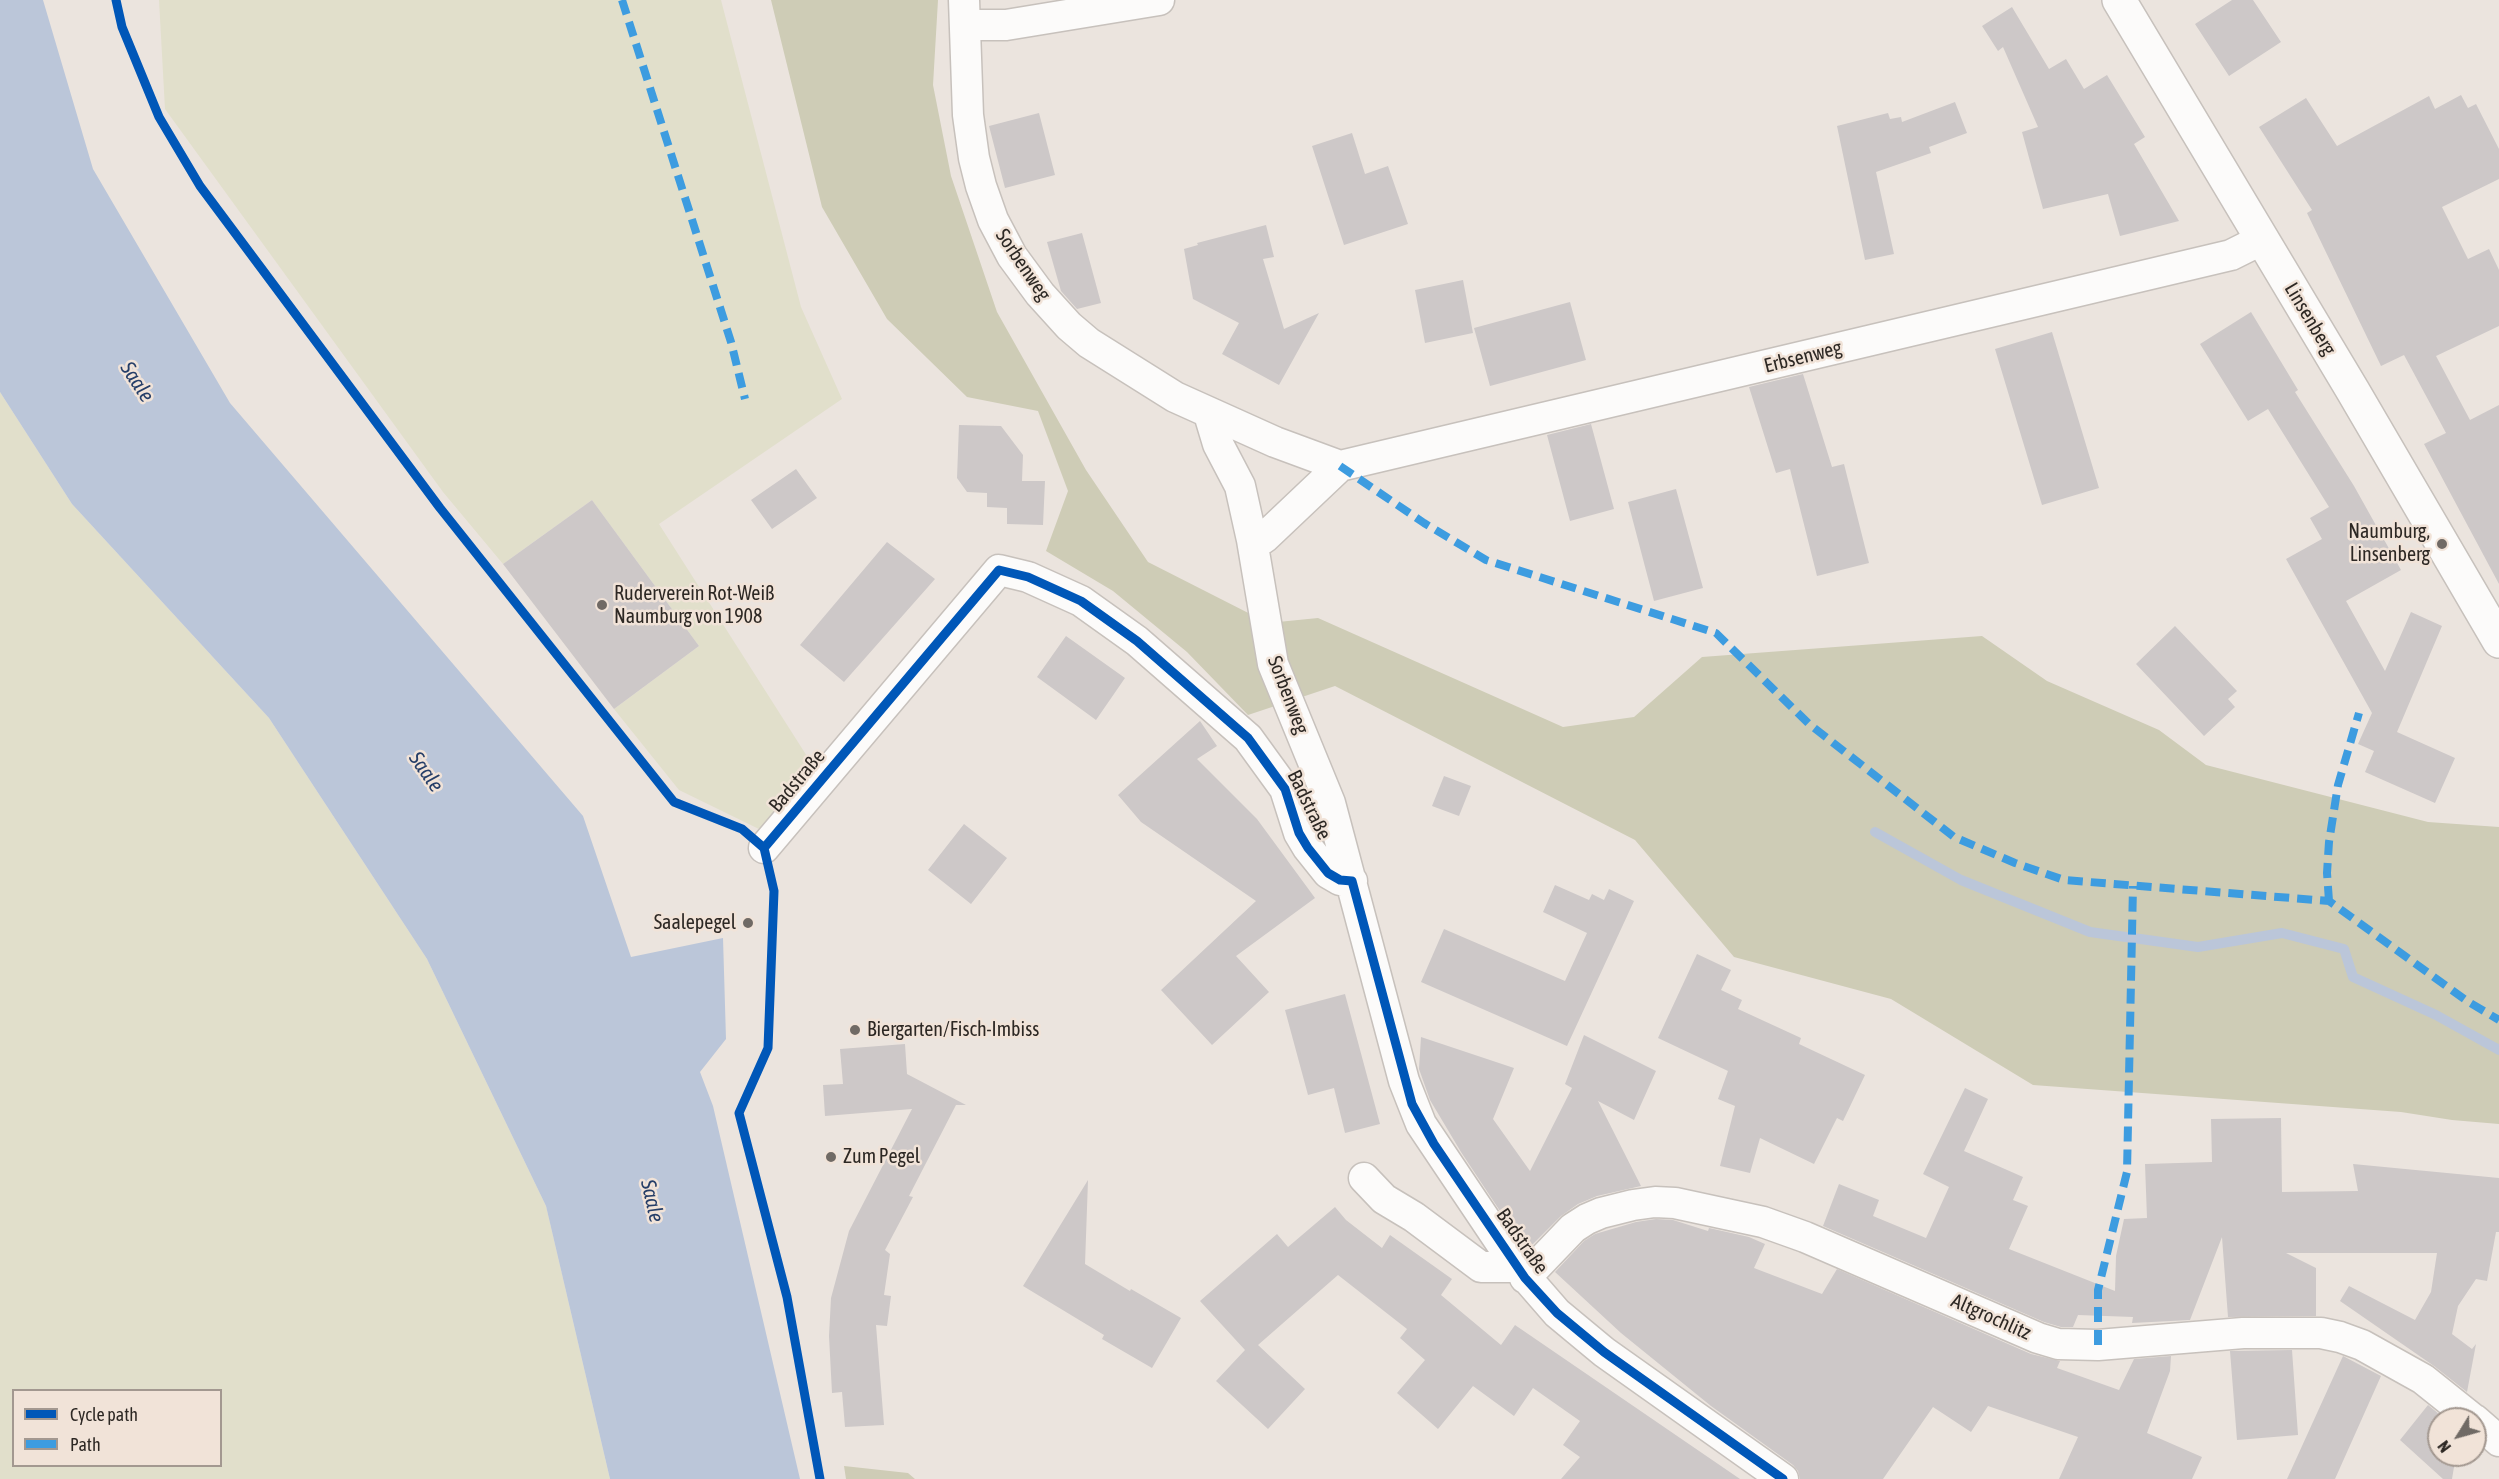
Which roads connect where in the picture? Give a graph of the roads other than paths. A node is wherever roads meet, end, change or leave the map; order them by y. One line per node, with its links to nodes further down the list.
1 (1159, 0): 3 (street)
2 (2119, 0): 4 (main road, Linsenberg)
3 (964, 12): 5 (street, Sorbenweg)
4 (2263, 239): 6 (street, Erbsenweg); 8 (main road, Linsenberg)
5 (1209, 414): 6 (street, Sorbenweg); 7 (street, Sorbenweg)
6 (1340, 466): 7 (street)
7 (1252, 540): 10 (street, Sorbenweg)
8 (2499, 641)
9 (764, 848): 10 (street, Badstraße)
10 (1352, 881): 12 (street, Badstraße)
11 (1364, 1178): 12 (street, Badstraße)
12 (1521, 1273): 13 (street, Altgrochlitz); 16 (street, Badstraße)
13 (2458, 1407)
14 (2487, 1431): 15 (street, Altgrochlitz)
15 (2499, 1441)
16 (1783, 1479)

